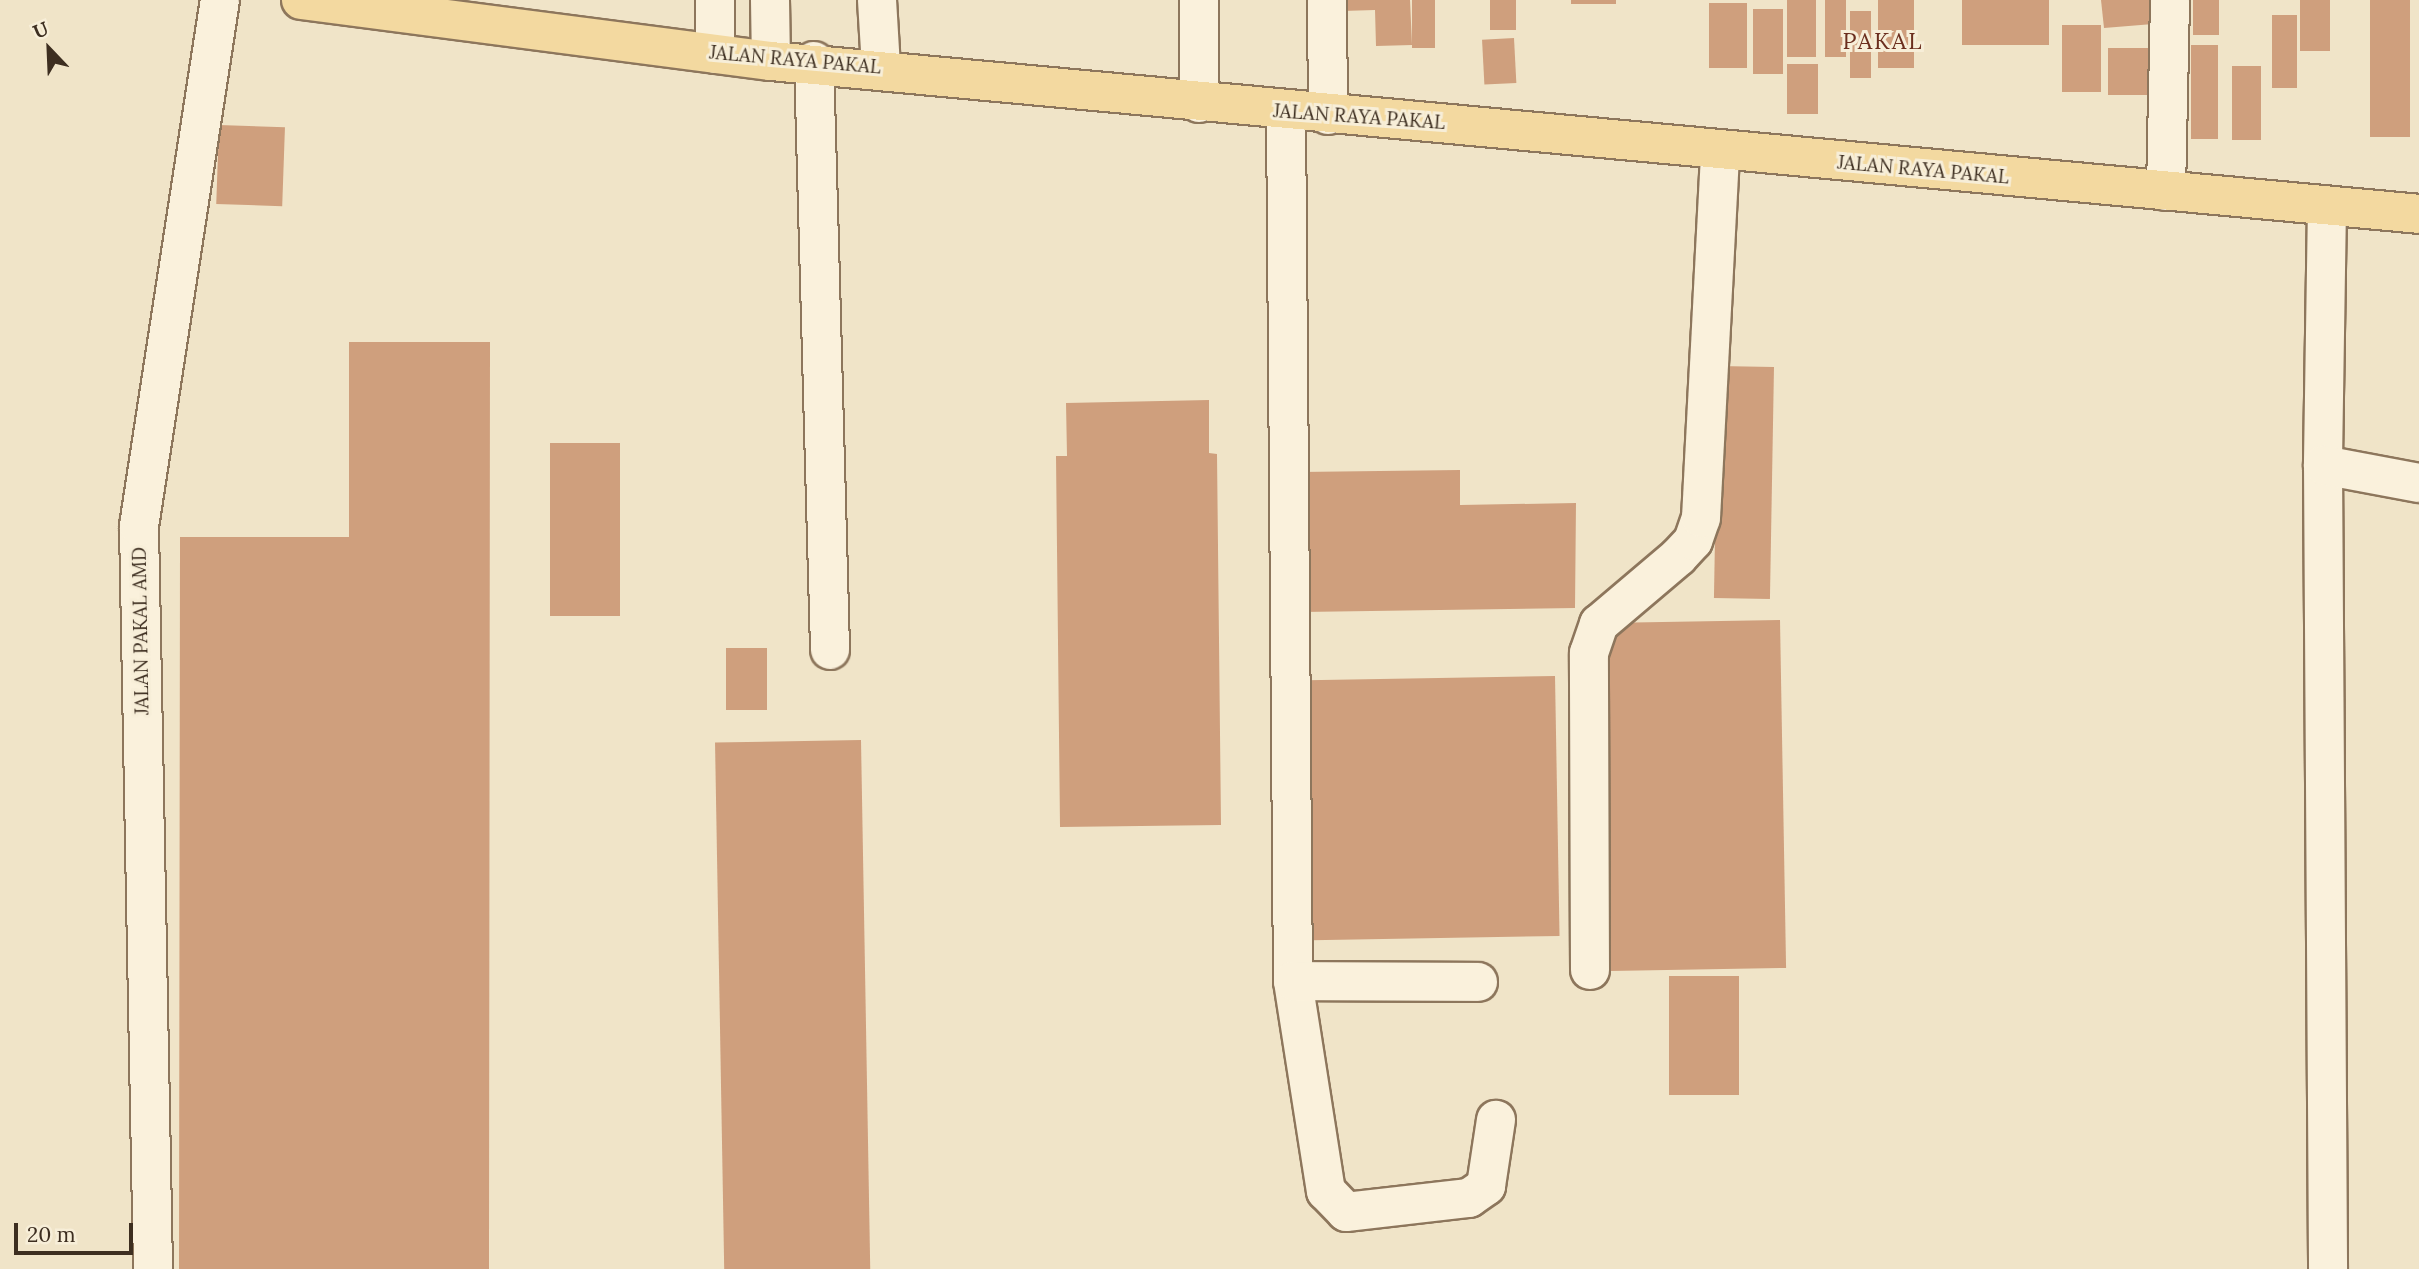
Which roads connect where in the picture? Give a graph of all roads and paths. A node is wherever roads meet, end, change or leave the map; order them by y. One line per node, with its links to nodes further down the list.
1 (220, 0): 27 (street, JALAN PAKAL AMD)
2 (301, 0): 9 (main road, JALAN RAYA PAKAL)
3 (715, 0): 9 (street)
4 (770, 0): 10 (street)
5 (877, 0): 12 (street)
6 (1199, 0): 13 (street)
7 (1327, 0): 14 (street)
8 (2171, 0): 17 (street)
9 (715, 54): 10 (main road, JALAN RAYA PAKAL)
10 (771, 61): 11 (main road, JALAN RAYA PAKAL)
11 (814, 61): 12 (main road, JALAN RAYA PAKAL); 22 (street)
12 (881, 68): 13 (main road, JALAN RAYA PAKAL)
13 (1199, 103): 15 (main road, JALAN RAYA PAKAL)
14 (1328, 116): 15 (main road, JALAN RAYA PAKAL); 16 (main road, JALAN RAYA PAKAL)
15 (1285, 131): 24 (street)
16 (1720, 151): 17 (main road, JALAN RAYA PAKAL); 23 (street)
17 (2166, 191): 18 (main road, JALAN RAYA PAKAL)
18 (2327, 206): 19 (main road, JALAN RAYA PAKAL); 20 (street)
19 (2419, 214)
20 (2323, 465): 21 (street); 28 (street)
21 (2419, 483)
22 (830, 650)
23 (1590, 970)
24 (1293, 981): 25 (street); 26 (street)
25 (1478, 982)
26 (1496, 1120)
27 (153, 1269)
28 (2328, 1269)

